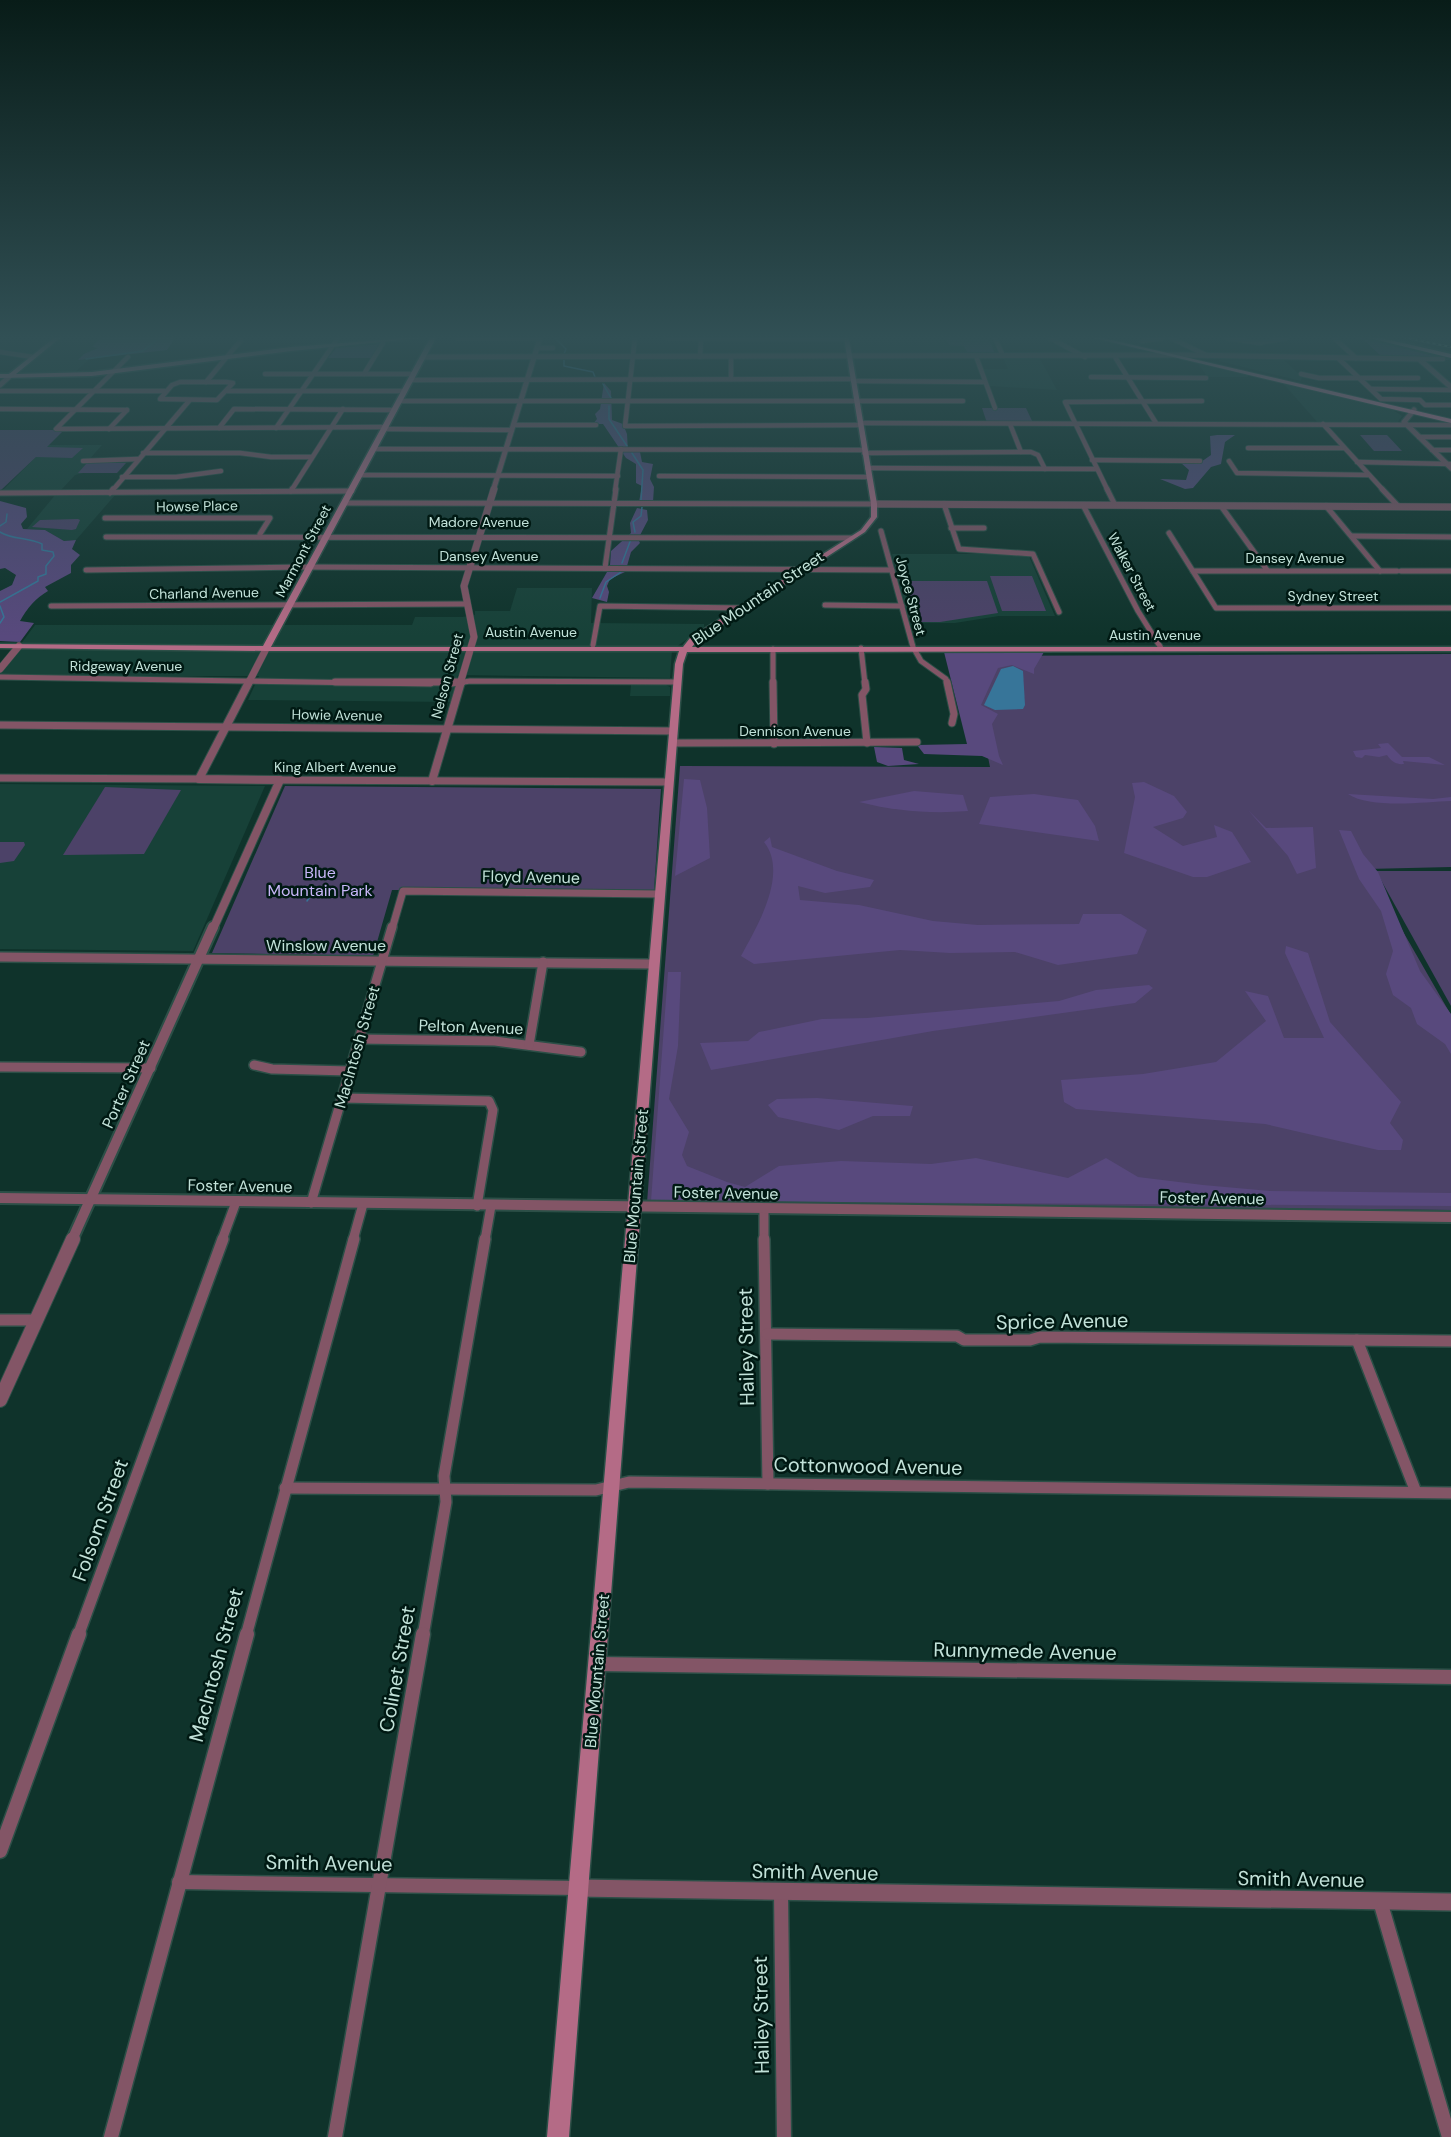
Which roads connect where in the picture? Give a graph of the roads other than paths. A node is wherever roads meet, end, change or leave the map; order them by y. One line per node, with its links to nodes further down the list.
1 (157, 438): 19 (street)
2 (325, 438): 20 (street)
3 (380, 438): 12 (main road, Marmont Street)
4 (510, 438): 13 (street, Nelson Street)
5 (862, 438): 17 (main road)
6 (1015, 438): 18 (street)
7 (1081, 438): 22 (street)
8 (1335, 438): 11 (street)
9 (1420, 438): 15 (street)
10 (1248, 448): 11 (street)
11 (1344, 448): 26 (street)
12 (374, 449): 13 (street); 32 (main road, Marmont Street)
13 (506, 449): 14 (street); 33 (street, Nelson Street)
14 (621, 449): 17 (street); 35 (street)
15 (1432, 450): 16 (street); 27 (street)
16 (1451, 450)
17 (864, 451): 18 (street); 28 (main road)
18 (1021, 452): 29 (street)
19 (143, 453): 20 (street); 21 (street)
20 (312, 457): 39 (street)
21 (138, 459): 23 (street); 37 (street)
22 (1092, 460): 24 (street); 30 (street)
23 (84, 461)
24 (1200, 461)
25 (1228, 461): 34 (street)
26 (1357, 462): 27 (street); 34 (street)
27 (1449, 465)
28 (867, 468): 29 (street); 38 (main road)
29 (1045, 469): 30 (street)
30 (1097, 469): 49 (street)
31 (221, 471): 37 (street)
32 (360, 475): 33 (street); 40 (main road, Marmont Street)
33 (498, 475): 35 (street); 44 (street, Nelson Street)
34 (1368, 475): 52 (street)
35 (618, 476): 45 (street)
36 (659, 476): 38 (street)
37 (122, 477): 42 (street)
38 (868, 477): 46 (main road)
39 (291, 491): 40 (street); 42 (street)
40 (352, 491): 43 (main road, Marmont Street)
41 (0, 493): 42 (street)
42 (110, 493)
43 (345, 503): 44 (street); 60 (main road, Marmont Street)
44 (489, 503): 45 (street); 61 (street, Nelson Street)
45 (614, 504): 46 (street); 62 (street)
46 (874, 504): 47 (street); 66 (main road, Blue Mountain Street)
47 (944, 504): 48 (street); 55 (street)
48 (1083, 505): 49 (street); 93 (street, Walker Street)
49 (1115, 505): 50 (street)
50 (1221, 506): 51 (street); 73 (street)
51 (1326, 506): 52 (street); 63 (street)
52 (1398, 506): 53 (street)
53 (1451, 507)
54 (105, 518): 59 (street, Howse Place)
55 (951, 528): 56 (street); 84 (street)
56 (984, 528)
57 (881, 531): 72 (street, Joyce Street)
58 (1169, 533): 74 (street)
59 (260, 534): 60 (street, Madore Avenue); 64 (street, Madore Avenue)
60 (328, 534): 61 (street, Madore Avenue); 67 (main road, Marmont Street)
61 (479, 534): 62 (street, Madore Avenue); 68 (street, Nelson Street)
62 (610, 535): 66 (street, Madore Avenue); 69 (street)
63 (1352, 536): 65 (street); 75 (street)
64 (106, 537)
65 (1451, 537)
66 (851, 538): 70 (main road, Blue Mountain Street)
67 (311, 567): 68 (street, Dansey Avenue); 71 (street, Dansey Avenue); 77 (main road, Marmont Street)
68 (469, 568): 69 (street, Dansey Avenue); 78 (street, Nelson Street)
69 (605, 568): 70 (street, Dansey Avenue)
70 (804, 569): 72 (street, Dansey Avenue); 82 (main road, Blue Mountain Street)
71 (86, 570)
72 (892, 570): 81 (street, Joyce Street)
73 (1268, 570): 74 (street, Dansey Avenue); 75 (street, Dansey Avenue)
74 (1192, 571): 83 (street, Sydney Street)
75 (1380, 571): 76 (street, Dansey Avenue)
76 (1451, 571)
77 (291, 604): 78 (street, Charland Avenue); 80 (street, Charland Avenue); 87 (main road, Marmont Street)
78 (466, 604): 88 (street, Nelson Street)
79 (825, 605): 81 (street)
80 (51, 606)
81 (902, 606): 91 (street, Joyce Street)
82 (742, 608): 89 (street); 90 (main road, Blue Mountain Street)
83 (1451, 608)
84 (1059, 612)
85 (0, 646): 86 (main road, Austin Avenue)
86 (19, 646): 87 (main road, Austin Avenue); 96 (street)
87 (267, 647): 88 (main road, Austin Avenue); 98 (street, Marmont Street)
88 (471, 647): 89 (main road, Austin Avenue); 99 (street, Nelson Street)
89 (590, 647): 90 (main road, Austin Avenue)
90 (686, 647): 92 (main road, Austin Avenue); 94 (main road, Austin Avenue); 100 (main road, Blue Mountain Street)
91 (913, 647): 92 (main road, Austin Avenue); 93 (main road, Austin Avenue); 101 (street, Joyce Street)
92 (860, 648): 94 (main road, Austin Avenue); 108 (street)
93 (1161, 648): 95 (main road, Austin Avenue)
94 (772, 649): 109 (street)
95 (1451, 649)
96 (0, 669)
97 (0, 677): 98 (street, Ridgeway Avenue)
98 (251, 680): 99 (street, Ridgeway Avenue); 103 (street, Marmont Street)
99 (460, 682): 100 (street, Ridgeway Avenue); 104 (street, Nelson Street)
100 (677, 682): 105 (main road, Blue Mountain Street)
101 (951, 723)
102 (0, 725): 103 (street, Howie Avenue)
103 (227, 726): 104 (street, Howie Avenue); 111 (street, Marmont Street)
104 (447, 728): 105 (street, Howie Avenue); 113 (street, Nelson Street)
105 (673, 731): 107 (main road, Blue Mountain Street)
106 (917, 742): 108 (street, Dennison Avenue)
107 (673, 743): 109 (street, Dennison Avenue); 114 (main road, Blue Mountain Street)
108 (867, 743): 109 (street, Dennison Avenue)
109 (774, 744)
110 (0, 778): 111 (street, King Albert Avenue)
111 (199, 779): 112 (street, King Albert Avenue)
112 (280, 780): 113 (street, King Albert Avenue); 118 (street, Porter Street)
113 (432, 781): 114 (street, King Albert Avenue)
114 (669, 782): 116 (main road, Blue Mountain Street)
115 (403, 891): 116 (street, Floyd Avenue); 119 (street, MacIntosh Street)
116 (658, 894): 121 (main road, Blue Mountain Street)
117 (0, 957): 118 (street, Winslow Avenue)
118 (200, 959): 119 (street, Winslow Avenue); 127 (street, Porter Street)
119 (382, 960): 120 (street, Winslow Avenue); 122 (street, MacIntosh Street)
120 (543, 962): 121 (street, Winslow Avenue); 123 (street)
121 (652, 964): 137 (main road, Blue Mountain Street)
122 (359, 1039): 123 (street, Pelton Avenue); 128 (street, MacIntosh Street)
123 (530, 1045): 124 (street, Pelton Avenue)
124 (581, 1052)
125 (254, 1065): 128 (street)
126 (0, 1067): 127 (street)
127 (151, 1068): 131 (street, Porter Street)
128 (350, 1071): 129 (street, MacIntosh Street)
129 (342, 1098): 133 (street, MacIntosh Street); 135 (street)
130 (0, 1198): 131 (street, Foster Avenue)
131 (92, 1200): 132 (street, Foster Avenue); 141 (street, Porter Street)
132 (236, 1202): 133 (street, Foster Avenue); 154 (street, Folsom Street)
133 (311, 1203): 134 (street, Foster Avenue)
134 (363, 1204): 135 (street, Foster Avenue); 148 (street, MacIntosh Street)
135 (477, 1206): 136 (street, Foster Avenue)
136 (491, 1206): 137 (street, Foster Avenue); 149 (street, Colinet Street)
137 (635, 1208): 138 (street, Foster Avenue); 147 (main road, Blue Mountain Street)
138 (764, 1210): 139 (street, Foster Avenue); 142 (street, Hailey Street)
139 (1451, 1217)
140 (0, 1320): 141 (street)
141 (37, 1320): 145 (street, Porter Street)
142 (767, 1334): 143 (street, Sprice Avenue); 146 (street, Hailey Street)
143 (1357, 1340): 144 (street, Sprice Avenue); 150 (street)
144 (1451, 1341)
145 (0, 1400)
146 (768, 1484): 147 (street, Cottonwood Avenue); 150 (street, Cottonwood Avenue)
147 (611, 1487): 149 (street, Cottonwood Avenue); 152 (main road, Blue Mountain Street)
148 (285, 1488): 149 (street, Cottonwood Avenue); 155 (street, MacIntosh Street)
149 (445, 1489): 156 (street, Colinet Street)
150 (1416, 1492): 151 (street, Cottonwood Avenue)
151 (1451, 1492)
152 (598, 1664): 153 (street, Runnymede Avenue); 157 (main road, Blue Mountain Street)
153 (1451, 1677)
154 (0, 1851)
155 (179, 1882): 156 (street, Smith Avenue); 161 (street, MacIntosh Street)
156 (379, 1884): 157 (street, Smith Avenue); 162 (street, Colinet Street)
157 (578, 1888): 158 (street, Smith Avenue); 163 (main road, Blue Mountain Street)
158 (781, 1893): 159 (street, Smith Avenue); 164 (street, Hailey Street)
159 (1380, 1901): 160 (street, Smith Avenue); 165 (street)
160 (1451, 1902)
161 (111, 2137)
162 (335, 2137)
163 (558, 2137)
164 (783, 2137)
165 (1449, 2137)

